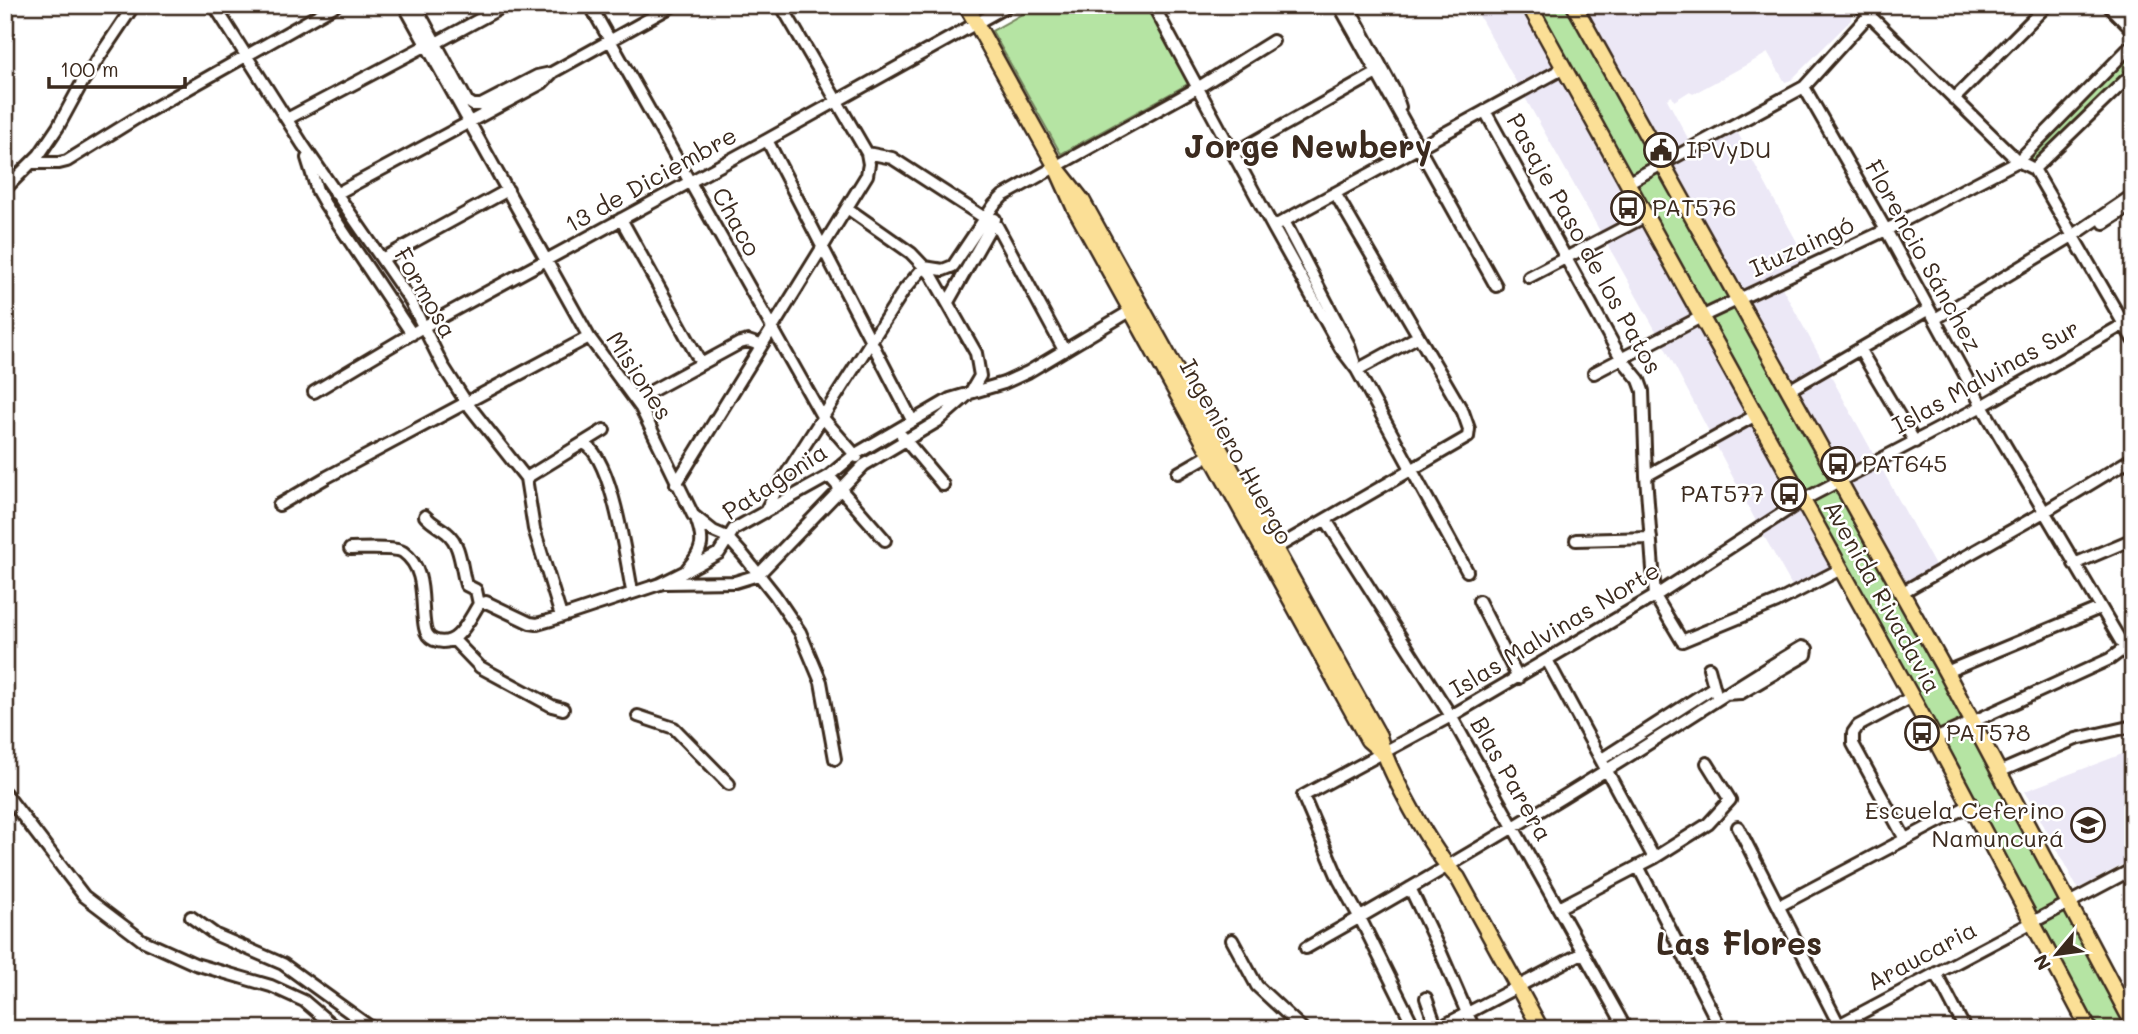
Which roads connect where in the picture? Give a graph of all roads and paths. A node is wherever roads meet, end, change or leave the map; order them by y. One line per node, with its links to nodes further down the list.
1 (134, 5): 49 (street)
2 (214, 5): 30 (street, Formosa)
3 (336, 5): 30 (street)
4 (404, 5): 28 (street, Misiones)
5 (415, 5): 28 (street, Misiones)
6 (506, 5): 28 (street)
7 (590, 5): 26 (street, Chaco)
8 (674, 5): 26 (street)
9 (781, 5): 38 (street)
10 (966, 5): 24 (main road, Ingeniero Huergo)
11 (1009, 5): 24 (street, 13 de Diciembre)
12 (1153, 5): 35 (street)
13 (1339, 5): 34 (street)
14 (1351, 5): 40 (street)
15 (1529, 5): 31 (main road, Avenida Rivadavia)
16 (1574, 5): 50 (main road, Avenida Rivadavia)
17 (1859, 5): 22 (street)
18 (1878, 5): 22 (street)
19 (2047, 5): 37 (street)
20 (2108, 5): 25 (street)
21 (2120, 5): 23 (street)
22 (1869, 15): 36 (street); 37 (street)
23 (2133, 19)
24 (976, 23): 38 (street, 13 de Diciembre); 51 (main road, Ingeniero Huergo)
25 (2133, 30)
26 (610, 41): 32 (street); 53 (street, Chaco)
27 (1273, 41): 35 (street)
28 (431, 44): 32 (street, Misiones); 41 (street); 42 (street, Misiones)
29 (2133, 44): 48 (street, Ituzaingó)
30 (246, 56): 41 (street, Formosa); 49 (street)
31 (1564, 68): 39 (street); 54 (main road, Avenida Rivadavia)
32 (554, 72): 42 (street)
33 (2133, 73): 52 (street)
34 (1376, 74): 40 (street); 47 (street)
35 (1199, 86): 47 (street); 51 (street)
36 (1804, 87): 50 (street); 68 (street, Florencio Sánchez)
37 (1954, 99): 48 (street)
38 (836, 101): 43 (street, 13 de Diciembre); 46 (street)
39 (1485, 111): 45 (street); 71 (street, Pasaje Paso de los Patos)
40 (1402, 117): 45 (street)
41 (286, 119): 44 (street, Formosa)
42 (469, 121): 56 (street, Misiones); 58 (street)
43 (766, 141): 53 (street, 13 de Diciembre); 70 (street)
44 (303, 145): 58 (street, Formosa); 84 (street)
45 (1420, 147): 57 (street); 76 (street)
46 (867, 153): 61 (street); 64 (street)
47 (1233, 154): 67 (street)
48 (2018, 161): 52 (street); 68 (street, Ituzaingó)
49 (32, 163): 55 (street)
50 (1664, 164): 54 (street); 77 (main road, Avenida Rivadavia)
51 (1056, 167): 64 (street); 79 (main road, Ingeniero Huergo); 136 (main road, Ingeniero Huergo)
52 (2035, 169): 69 (street)
53 (689, 182): 63 (street, 13 de Diciembre); 83 (street, Chaco)
54 (1627, 183): 62 (main road, Avenida Rivadavia)
55 (5, 189)
56 (508, 190): 72 (street); 73 (street, Misiones)
57 (1335, 193): 65 (street); 86 (street)
58 (336, 194): 72 (street, Formosa)
59 (2133, 195): 66 (street)
60 (2133, 204): 66 (street)
61 (847, 208): 70 (street); 74 (street)
62 (1646, 216): 71 (street); 81 (main road, Avenida Rivadavia)
63 (621, 219): 73 (street, 13 de Diciembre); 93 (street)
64 (989, 220): 74 (street); 78 (street); 90 (street)
65 (1284, 221): 67 (street); 94 (street)
66 (2087, 226): 69 (street)
67 (1273, 227): 94 (street)
68 (1886, 230): 77 (street, Ituzaingó); 80 (street, Florencio Sánchez)
69 (2074, 235): 80 (street); 82 (street)
70 (823, 248): 83 (street); 88 (street)
71 (1566, 258): 75 (street); 92 (street, Pasaje Paso de los Patos)
72 (382, 259): 84 (street, Formosa)
73 (548, 260): 84 (street, 13 de Diciembre); 85 (street, Misiones)
74 (924, 267): 78 (street); 88 (street)
75 (1529, 277)
76 (1496, 286)
77 (1739, 300): 81 (street, Ituzaingó); 96 (main road, Avenida Rivadavia)
78 (948, 302): 98 (street)
79 (1132, 310): 90 (street, Patagonia); 110 (main road, Ingeniero Huergo)
80 (1932, 314): 91 (street); 101 (street, Florencio Sánchez)
81 (1701, 317): 92 (street, Ituzaingó); 102 (main road, Avenida Rivadavia)
82 (2128, 322): 87 (street); 101 (street, Islas Malvinas Sur)
83 (772, 329): 89 (street); 103 (street, Chaco)
84 (418, 330): 97 (street, 13 de Diciembre); 100 (street, Formosa)
85 (589, 337): 99 (street, Misiones); 100 (street)
86 (1417, 337): 94 (street); 114 (street)
87 (2133, 340)
88 (871, 343): 103 (street); 104 (street)
89 (760, 345): 93 (street); 120 (street)
90 (1065, 350): 98 (street, Patagonia)
91 (1860, 350): 96 (street); 108 (street)
92 (1621, 358): 95 (street, Ituzaingó); 117 (street, Pasaje Paso de los Patos)
93 (701, 363): 99 (street)
94 (1357, 370): 114 (street)
95 (1594, 373)
96 (1789, 390): 119 (main road, Avenida Rivadavia)
97 (314, 392)
98 (971, 393): 104 (street, Patagonia); 107 (street)
99 (635, 400): 120 (street, Misiones)
100 (466, 402): 118 (street, Formosa); 125 (street)
101 (1982, 406): 108 (street, Islas Malvinas Sur); 127 (street, Florencio Sánchez)
102 (1756, 415): 117 (street); 124 (main road, Avenida Rivadavia)
103 (823, 418): 111 (street, Chaco); 126 (street)
104 (912, 420): 106 (street, Patagonia)
105 (604, 430): 109 (street)
106 (896, 430): 107 (street); 111 (street, Patagonia)
107 (906, 441): 113 (street); 121 (street)
108 (1915, 442): 119 (street, Islas Malvinas Sur)
109 (583, 443): 118 (street); 144 (street)
110 (1211, 454): 115 (street); 167 (main road, Ingeniero Huergo)
111 (854, 455): 113 (street, Chaco); 116 (street, Patagonia)
112 (2133, 458): 127 (street)
113 (864, 465): 122 (street)
114 (1412, 469): 130 (street); 140 (street)
115 (1178, 473)
116 (829, 476): 122 (street); 126 (street, Patagonia)
117 (1646, 476): 132 (street, Pasaje Paso de los Patos)
118 (526, 478): 150 (street, Formosa)
119 (1840, 482): 123 (street, Islas Malvinas Sur); 145 (main road, Avenida Rivadavia)
120 (676, 484): 129 (street, Misiones)
121 (943, 485)
122 (841, 490): 134 (street); 142 (street)
123 (1823, 491): 124 (street, Islas Malvinas Norte)
124 (1803, 500): 139 (main road, Avenida Rivadavia); 146 (street, Islas Malvinas Norte)
125 (279, 505)
126 (765, 512): 131 (street, Patagonia)
127 (2044, 512): 138 (street, Florencio Sánchez); 145 (street)
128 (425, 516): 148 (street)
129 (696, 518): 131 (street, Misiones); 141 (street)
130 (1326, 520): 136 (street); 163 (street, Blas Parera)
131 (727, 537): 141 (street, Patagonia); 142 (street, Misiones)
132 (1651, 538): 135 (street); 146 (street, Pasaje Paso de los Patos)
133 (2133, 539): 138 (street)
134 (885, 540)
135 (1576, 540)
136 (1276, 548): 167 (main road, Ingeniero Huergo)
137 (350, 549): 151 (street)
138 (2074, 564): 149 (street, Florencio Sánchez)
139 (1841, 569): 146 (street, Pasaje Paso de los Patos); 160 (main road, Avenida Rivadavia)
140 (1467, 571)
141 (684, 572): 143 (street, Patagonia)
142 (758, 576): 143 (street); 168 (street, Misiones)
143 (662, 583): 144 (street, Patagonia)
144 (632, 592): 150 (street, Patagonia)
145 (1901, 593): 156 (main road, Avenida Rivadavia)
146 (1656, 596): 153 (street, Islas Malvinas Norte)
147 (1479, 601): 157 (street)
148 (479, 604): 150 (street, Patagonia); 151 (street)
149 (2100, 608): 152 (street, Florencio Sánchez); 156 (street)
150 (561, 616)
151 (454, 640): 161 (street)
152 (2129, 645): 154 (street, Florencio Sánchez); 164 (street)
153 (1547, 660): 157 (street, Islas Malvinas Norte); 170 (street)
154 (2133, 662)
155 (1709, 668): 158 (street)
156 (1945, 673): 164 (main road, Avenida Rivadavia)
157 (1518, 678): 163 (street, Islas Malvinas Norte)
158 (1714, 687): 159 (street); 170 (street)
159 (1721, 697): 159 (street); 170 (street)
160 (1912, 697): 166 (main road, Avenida Rivadavia); 177 (street)
161 (563, 709)
162 (638, 716): 172 (street)
163 (1451, 716): 167 (street, Islas Malvinas Norte); 175 (street, Blas Parera)
164 (1972, 720): 166 (street); 171 (main road, Avenida Rivadavia)
165 (2133, 726): 171 (street)
166 (1935, 739): 174 (main road, Avenida Rivadavia)
167 (1384, 754): 179 (main road, Ingeniero Huergo); 187 (street, Islas Malvinas Norte)
168 (835, 759)
169 (1707, 763): 178 (street)
170 (1604, 764): 175 (street); 178 (street)
171 (1999, 772): 183 (main road, Avenida Rivadavia)
172 (729, 784)
173 (5, 793): 198 (street)
174 (1970, 805): 177 (street); 188 (main road, Avenida Rivadavia)
175 (1514, 825): 179 (street); 185 (street, Blas Parera)
176 (1738, 827): 184 (street)
177 (1905, 839): 184 (street)
178 (1654, 858): 180 (street)
179 (1446, 865): 182 (street); 193 (main road, Ingeniero Huergo)
180 (1639, 866): 185 (street); 207 (street)
181 (2133, 869): 183 (street, Araucaria)
182 (1410, 888): 187 (street); 195 (street)
183 (2068, 902): 188 (street, Araucaria); 196 (main road, Avenida Rivadavia)
184 (1779, 906): 197 (street)
185 (1560, 907): 191 (street, Blas Parera)
186 (191, 917): 199 (street)
187 (1360, 918): 190 (street); 201 (street)
188 (2034, 921): 192 (street, Araucaria); 209 (main road, Avenida Rivadavia)
189 (1232, 940): 200 (street)
190 (1306, 948)
191 (1584, 952): 193 (street); 206 (street, Blas Parera)
192 (1936, 972): 197 (street, Araucaria); 208 (street)
193 (1515, 990): 195 (street); 204 (main road, Ingeniero Huergo); 205 (main road, Ingeniero Huergo)
194 (1426, 998): 202 (street)
195 (1468, 1013): 202 (street); 203 (street)
196 (2132, 1022): 210 (main road)
197 (1837, 1027)
198 (337, 1029)
199 (373, 1029)
200 (1303, 1029)
201 (1415, 1029)
202 (1437, 1029)
203 (1474, 1029)
204 (1530, 1029)
205 (1541, 1029)
206 (1626, 1029)
207 (1721, 1029)
208 (1965, 1029)
209 (2089, 1029)
210 (2117, 1029)

